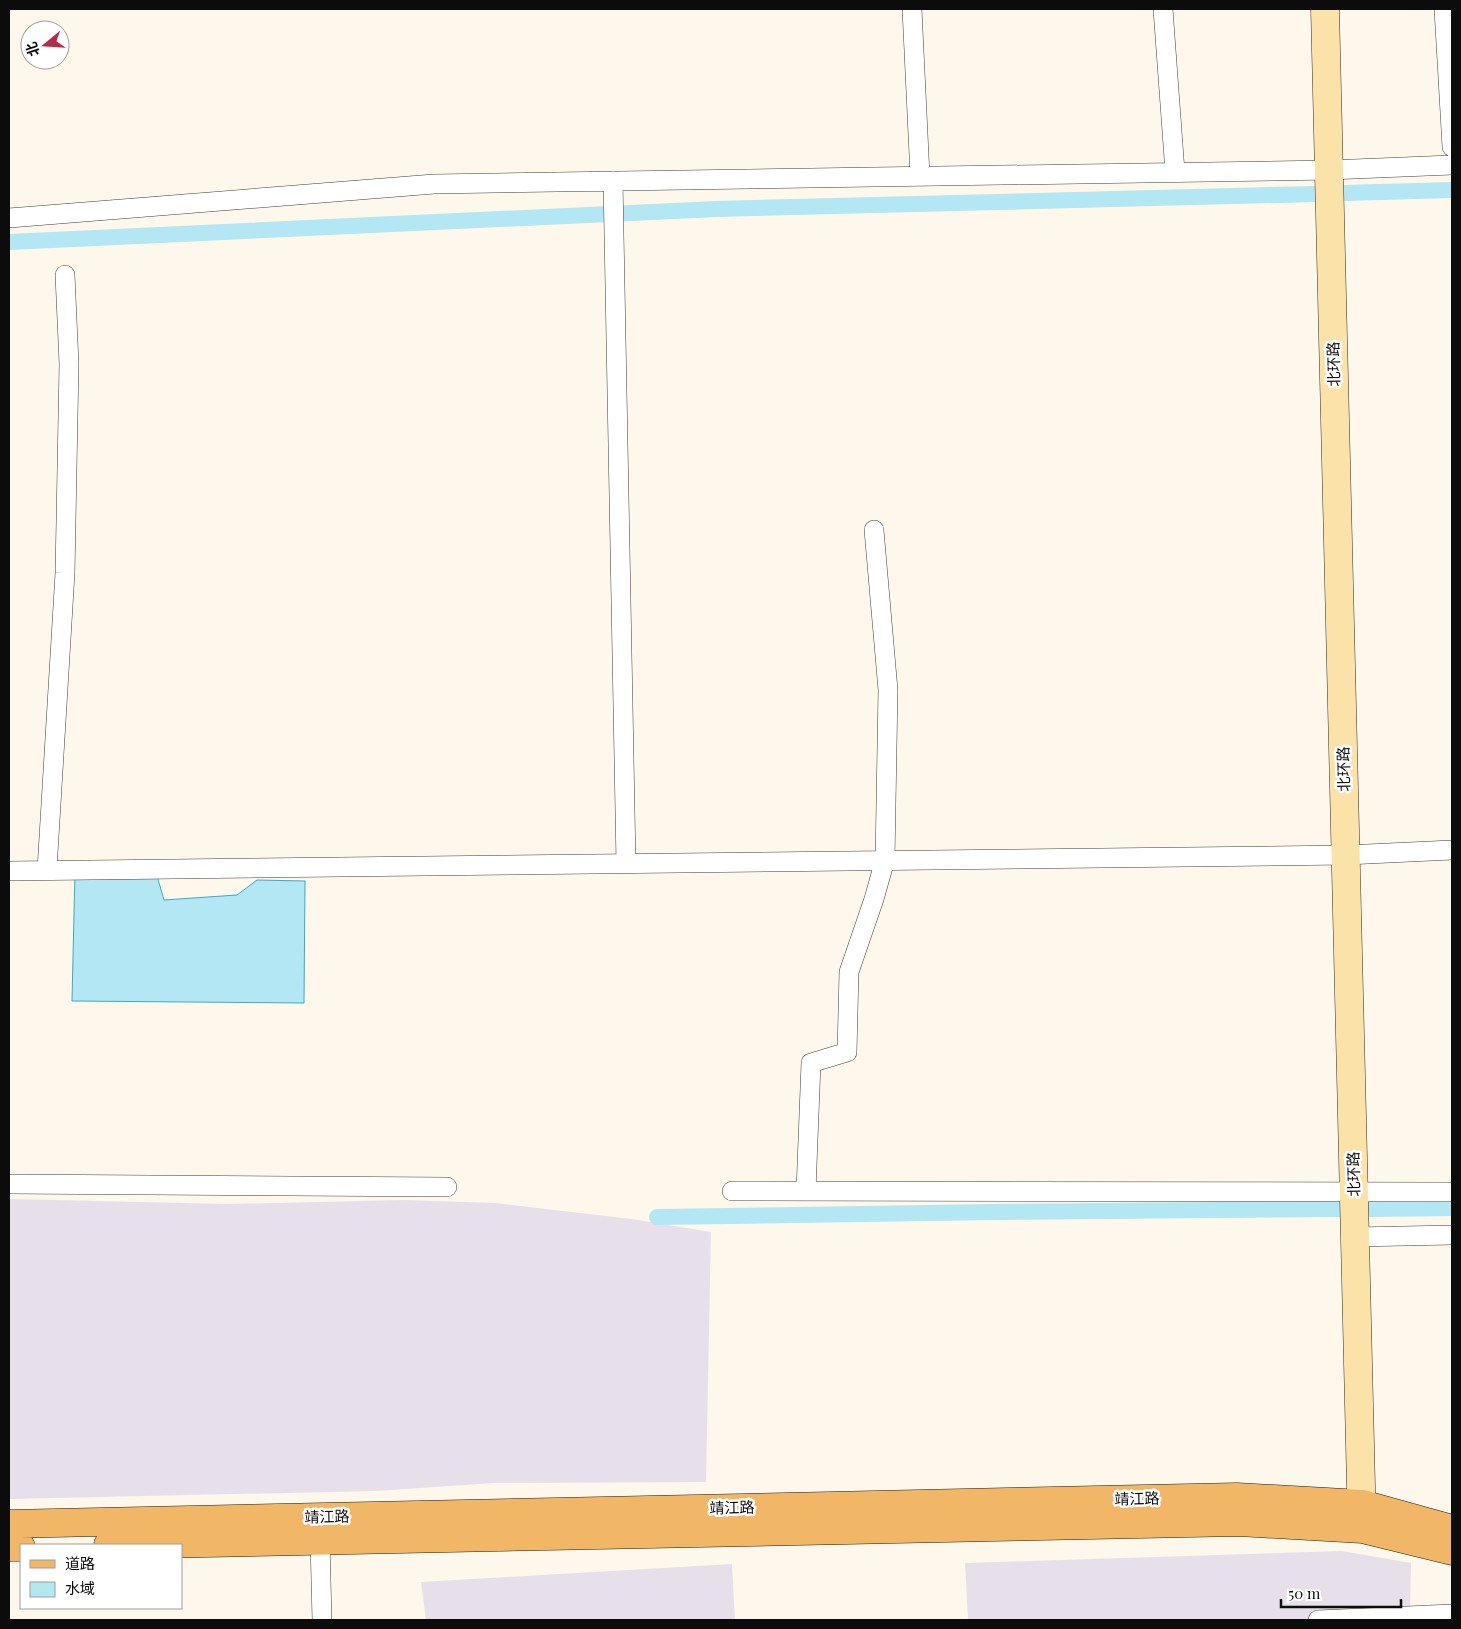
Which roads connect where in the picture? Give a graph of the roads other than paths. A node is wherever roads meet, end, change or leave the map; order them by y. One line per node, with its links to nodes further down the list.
1 (912, 9): 9 (street)
2 (1164, 9): 8 (street)
3 (1326, 9): 7 (main road, 北环路)
4 (1444, 9): 5 (street)
5 (1452, 147)
6 (1452, 165): 7 (street)
7 (1329, 170): 8 (street); 15 (main road, 北环路)
8 (1175, 172): 9 (street)
9 (920, 176): 10 (street)
10 (613, 182): 11 (street); 17 (street)
11 (9, 218)
12 (65, 275): 19 (street)
13 (874, 530): 16 (street)
14 (1452, 850): 15 (street)
15 (1346, 855): 16 (street); 24 (main road, 北环路)
16 (885, 860): 17 (street); 23 (street)
17 (626, 863): 19 (street)
18 (9, 870): 19 (street)
19 (47, 870)
20 (9, 1184): 21 (street)
21 (447, 1187)
22 (732, 1191): 23 (street)
23 (806, 1191): 24 (street)
24 (1354, 1191): 25 (street); 26 (main road, 北环路)
25 (1452, 1192)
26 (1355, 1236): 27 (street); 28 (main road, 北环路)
27 (1452, 1236)
28 (1362, 1517): 29 (main road, 靖江路); 30 (main road, 靖江路); 31 (main road, 靖江路); 33 (main road, 靖江路)
29 (9, 1524)
30 (1452, 1529)
31 (320, 1541): 32 (main road, 靖江路); 35 (street)
32 (161, 1544)
33 (1452, 1551)
34 (1452, 1614): 36 (street)
35 (322, 1620)
36 (1318, 1620)

